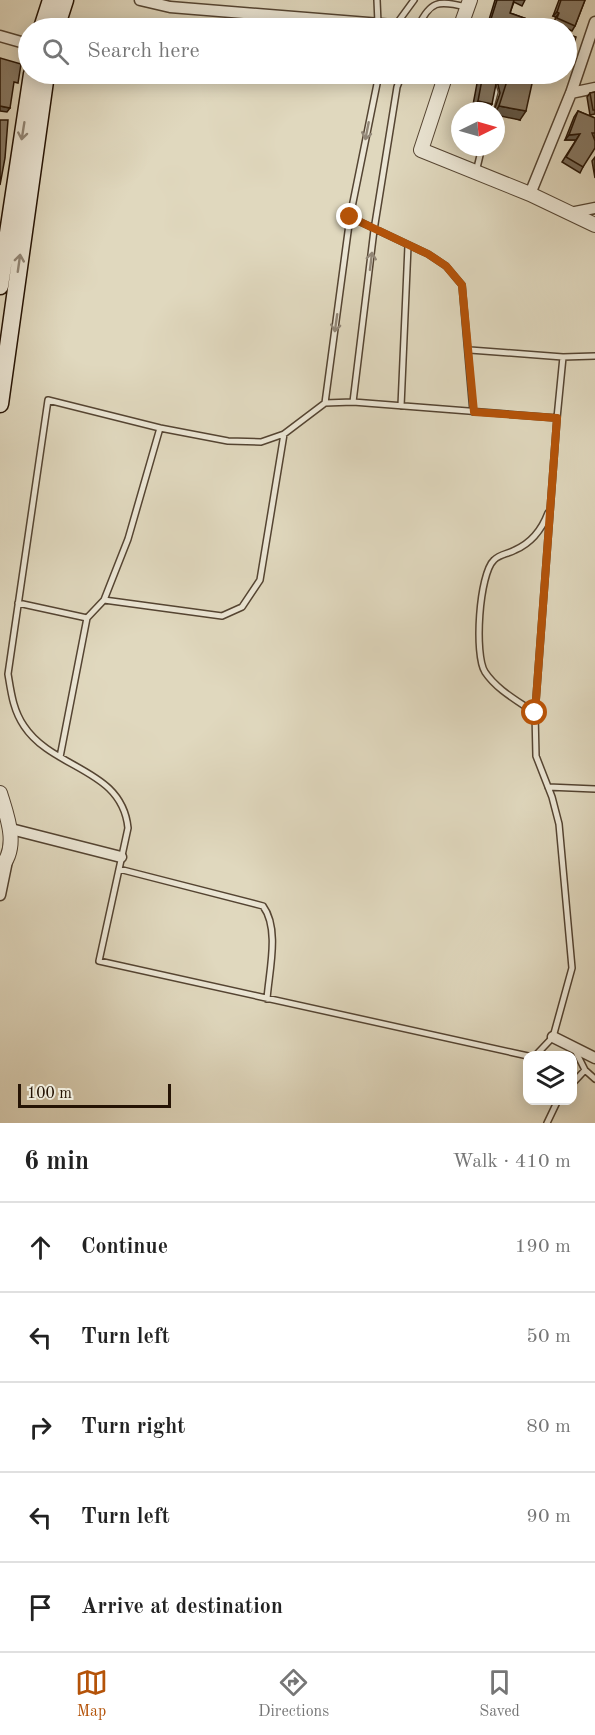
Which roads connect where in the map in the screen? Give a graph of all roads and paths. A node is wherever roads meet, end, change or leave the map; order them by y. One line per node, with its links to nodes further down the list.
1 (51, 0): 7 (main road)
2 (65, 0): 8 (main road)
3 (140, 0): 9 (street)
4 (377, 0): 10 (lane)
5 (414, 0): 11 (lane)
6 (469, 4): 12 (lane)
7 (45, 18)
8 (59, 18)
9 (313, 18)
10 (378, 18)
11 (401, 18)
12 (422, 18)
13 (595, 22): 16 (street)
14 (0, 36): 15 (street)
15 (18, 41)
16 (577, 75)
17 (30, 84): 35 (main road, one-way to 35)
18 (45, 84): 43 (main road, one-way to 18)
19 (376, 84): 32 (lane, one-way to 32)
20 (398, 84): 34 (lane)
21 (443, 84): 28 (street)
22 (492, 84): 26 (lane)
23 (574, 84): 25 (street)
24 (595, 88): 25 (street)
25 (571, 93): 29 (street)
26 (492, 102)
27 (480, 156): 28 (lane)
28 (476, 172): 29 (street)
29 (530, 194): 31 (street)
30 (595, 208): 31 (street)
31 (570, 213): 33 (street)
32 (350, 217): 34 (lane); 42 (lane, one-way to 42)
33 (595, 225)
34 (374, 230): 36 (lane); 41 (lane, one-way to 34)
35 (4, 233): 37 (main road)
36 (408, 246): 38 (lane); 44 (lane)
37 (0, 286)
38 (470, 350): 40 (lane); 45 (lane)
39 (595, 356): 40 (lane)
40 (563, 357): 46 (lane)
41 (353, 402): 42 (lane); 44 (lane)
42 (325, 403): 48 (lane)
43 (0, 404)
44 (401, 406): 45 (lane)
45 (474, 412): 46 (lane)
46 (557, 418): 49 (lane)
47 (160, 428): 48 (lane); 50 (lane); 51 (lane)
48 (284, 434): 50 (lane)
49 (551, 506): 53 (lane); 53 (lane)
50 (104, 600): 52 (lane)
51 (18, 603): 52 (lane); 54 (lane)
52 (87, 618): 54 (lane)
53 (535, 713): 55 (lane)
54 (60, 757): 59 (lane)
55 (548, 787): 56 (lane); 63 (lane)
56 (595, 789)
57 (0, 793): 58 (street)
58 (6, 828): 59 (street); 60 (street)
59 (120, 863): 62 (lane); 62 (lane)
60 (4, 865): 61 (street)
61 (0, 895)
62 (267, 999): 66 (lane)
63 (553, 1037): 64 (street); 65 (lane)
64 (574, 1048): 67 (street); 68 (lane)
65 (540, 1051)
66 (523, 1055)
67 (595, 1058)
68 (585, 1070): 69 (lane); 70 (lane)
69 (577, 1079)
70 (595, 1079)
71 (556, 1105): 72 (lane)
72 (547, 1123)

